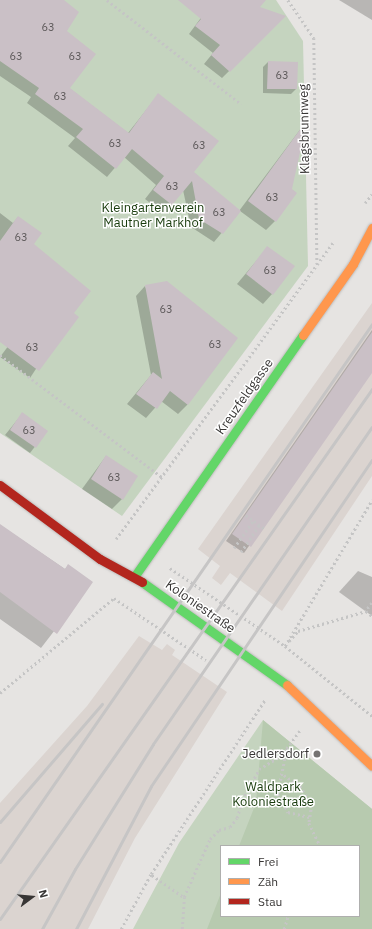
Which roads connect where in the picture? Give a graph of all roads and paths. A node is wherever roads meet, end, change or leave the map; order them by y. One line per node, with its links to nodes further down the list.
1 (107, 0): 3 (path)
2 (288, 0): 8 (path, Klagsbrunnweg)
3 (242, 104)
4 (372, 194): 5 (path)
5 (363, 206)
6 (372, 228): 20 (street, Kreuzfeldgasse)
7 (335, 241): 8 (path)
8 (317, 265): 10 (path)
9 (0, 355): 10 (path)
10 (162, 477): 15 (path)
11 (0, 485): 21 (street, Koloniestraße)
12 (372, 500): 26 (path)
13 (246, 515): 14 (path)
14 (253, 521): 16 (path); 18 (path)
15 (128, 522)
16 (259, 525): 17 (path); 19 (path)
17 (265, 529)
18 (234, 548)
19 (241, 552)
20 (149, 554): 21 (street, Kreuzfeldgasse); 26 (path)
21 (134, 577): 22 (path); 30 (street, Koloniestraße)
22 (114, 598): 27 (path); 28 (path)
23 (372, 603): 24 (path)
24 (366, 611): 25 (path); 26 (path)
25 (372, 616)
26 (284, 646): 31 (path)
27 (211, 664)
28 (0, 693)
29 (266, 701): 37 (path)
30 (317, 710): 32 (path); 33 (street, Koloniestraße)
31 (372, 716)
32 (287, 752): 34 (path); 38 (path)
33 (372, 766)
34 (284, 774): 35 (path); 35 (path)
35 (310, 817): 36 (path)
36 (320, 845)
37 (151, 874): 38 (path); 40 (path)
38 (184, 897): 41 (path)
39 (288, 917): 42 (path)
40 (121, 929)
41 (182, 929)
42 (284, 929)

